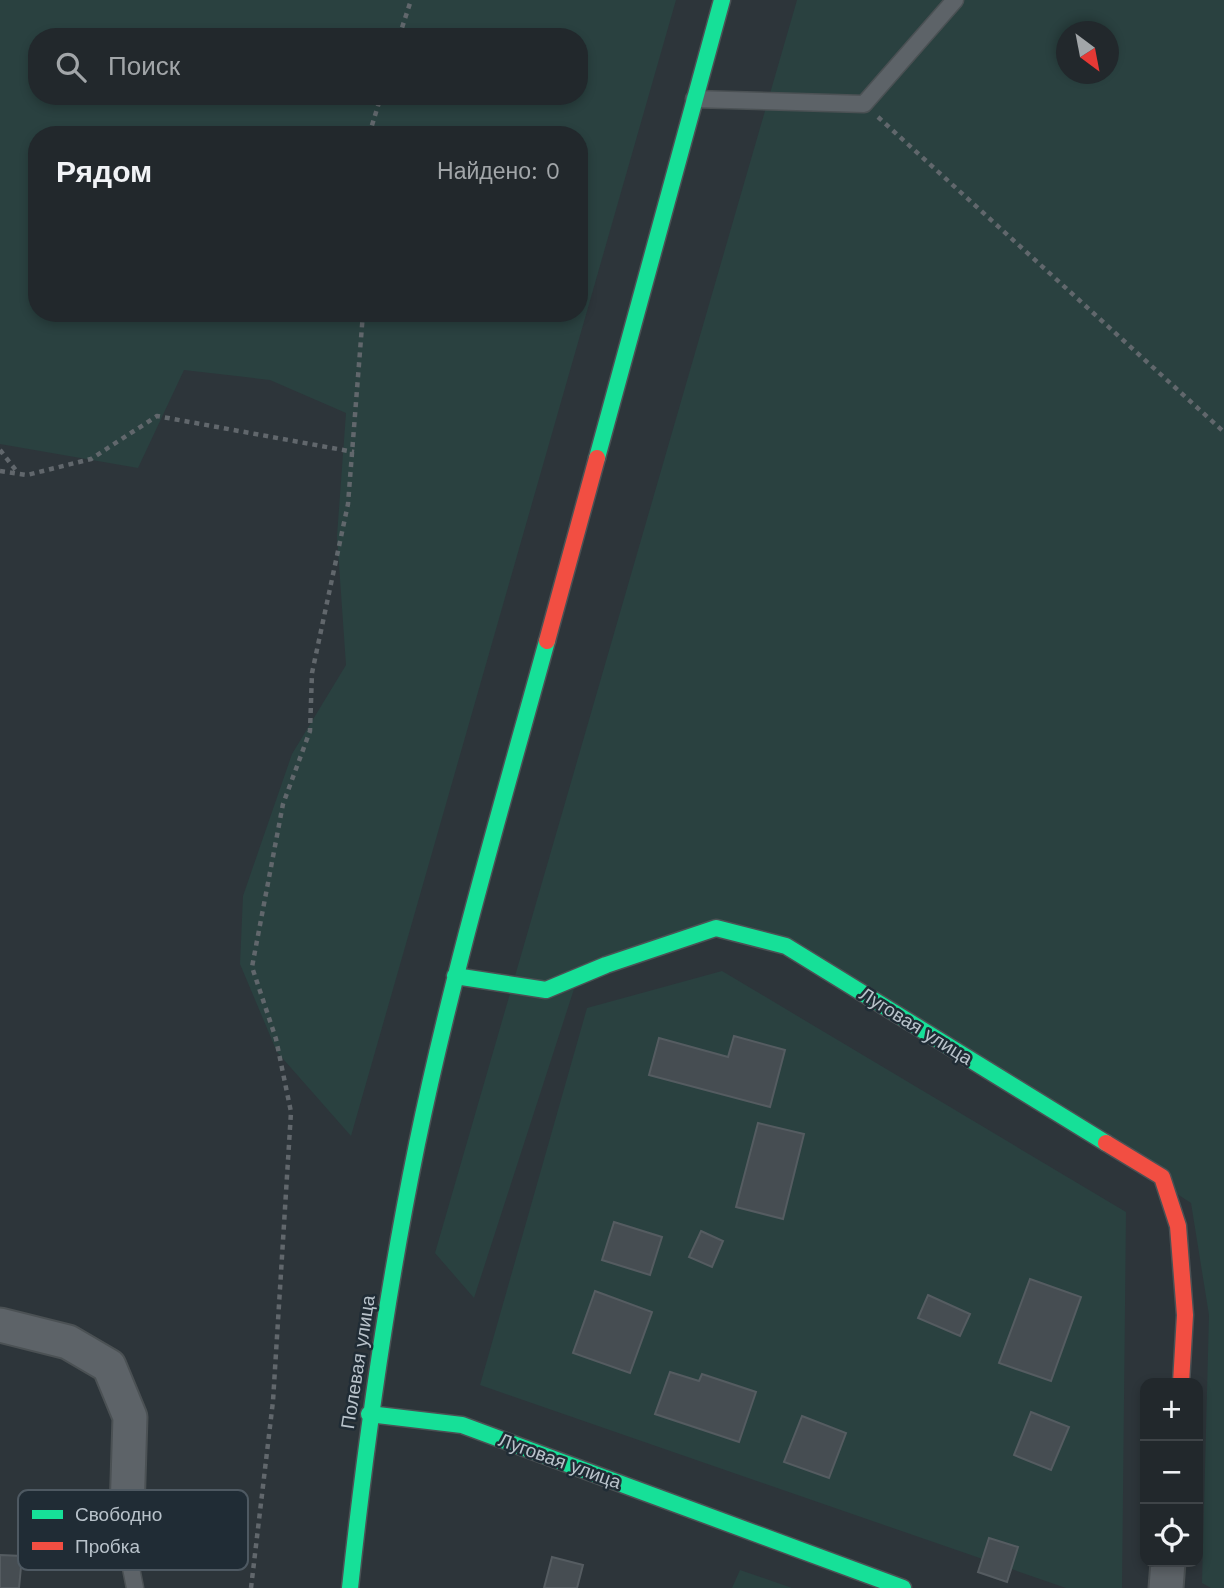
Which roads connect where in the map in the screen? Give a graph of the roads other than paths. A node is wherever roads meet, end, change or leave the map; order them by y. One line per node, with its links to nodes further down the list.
1 (722, 0): 3 (main road, Полевая улица)
2 (955, 0): 3 (lane)
3 (694, 99): 4 (main road, Полевая улица)
4 (455, 976): 6 (main road, Луговая улица); 7 (main road, Полевая улица)
5 (0, 1325): 8 (street)
6 (1181, 1378)
7 (369, 1414): 12 (main road, Полевая улица); 13 (main road, Луговая улица)
8 (128, 1490)
9 (1168, 1567): 14 (street)
10 (131, 1570): 11 (lane)
11 (135, 1588)
12 (350, 1588)
13 (903, 1588)
14 (1166, 1588)

